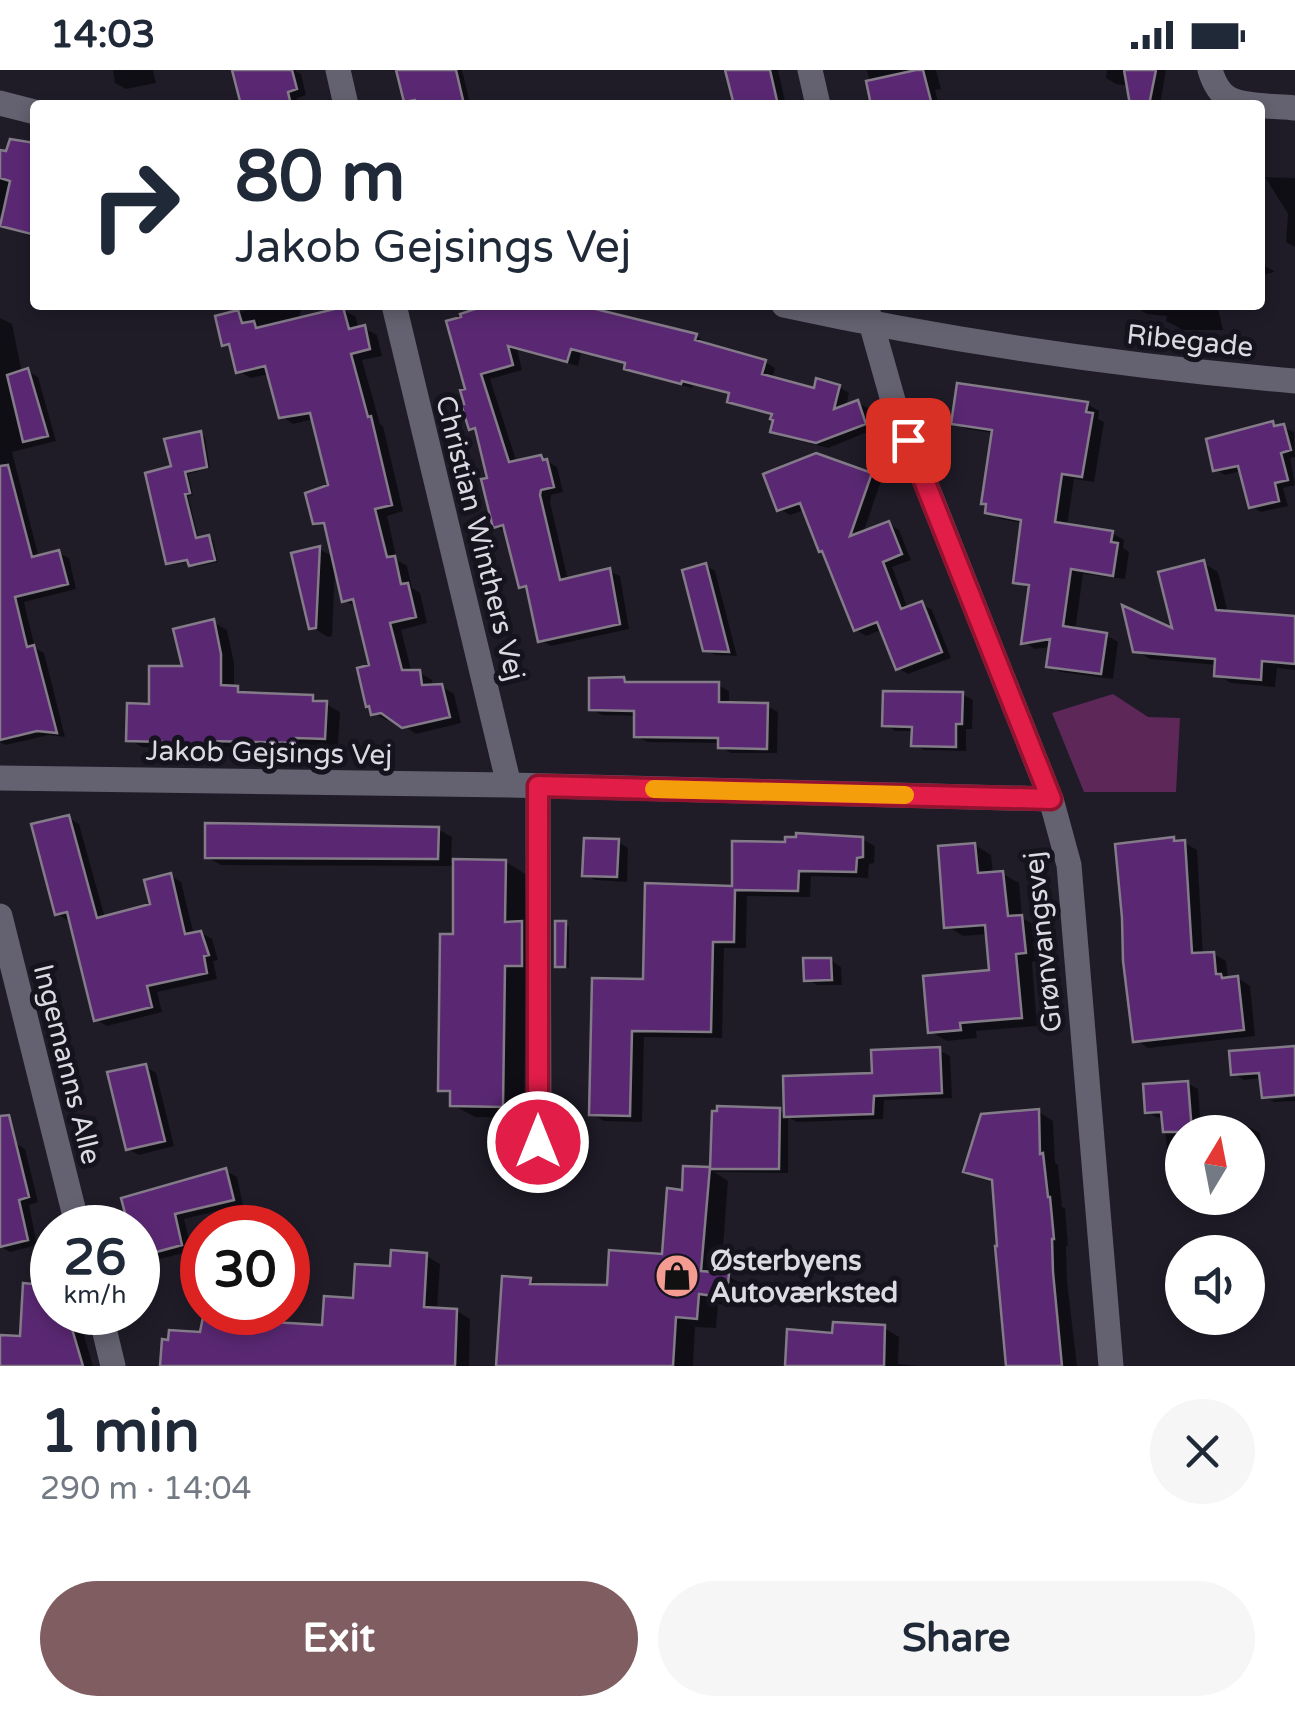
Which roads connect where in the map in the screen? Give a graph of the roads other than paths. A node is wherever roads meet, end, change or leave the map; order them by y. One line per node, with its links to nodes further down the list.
1 (338, 70): 4 (street)
2 (810, 70): 5 (street)
3 (1210, 70): 6 (street)
4 (345, 100)
5 (817, 100)
6 (1236, 100)
7 (0, 103): 10 (street)
8 (1265, 105): 9 (street)
9 (1295, 108)
10 (30, 111)
11 (395, 310): 16 (street, Christian Winthers Vej)
12 (831, 310): 13 (street, Ribegade)
13 (868, 314): 14 (street, Ribegade); 18 (street, Grønvangsvej)
14 (1295, 380)
15 (0, 778): 16 (street, Jakob Gejsings Vej)
16 (510, 786): 17 (street, Jakob Gejsings Vej)
17 (538, 786): 18 (street, Jakob Gejsings Vej); 20 (street)
18 (1051, 799): 24 (street, Grønvangsvej)
19 (0, 916): 21 (street, Ingemanns Alle)
20 (538, 1142)
21 (72, 1205)
22 (106, 1335): 23 (street)
23 (113, 1366)
24 (1110, 1366)

